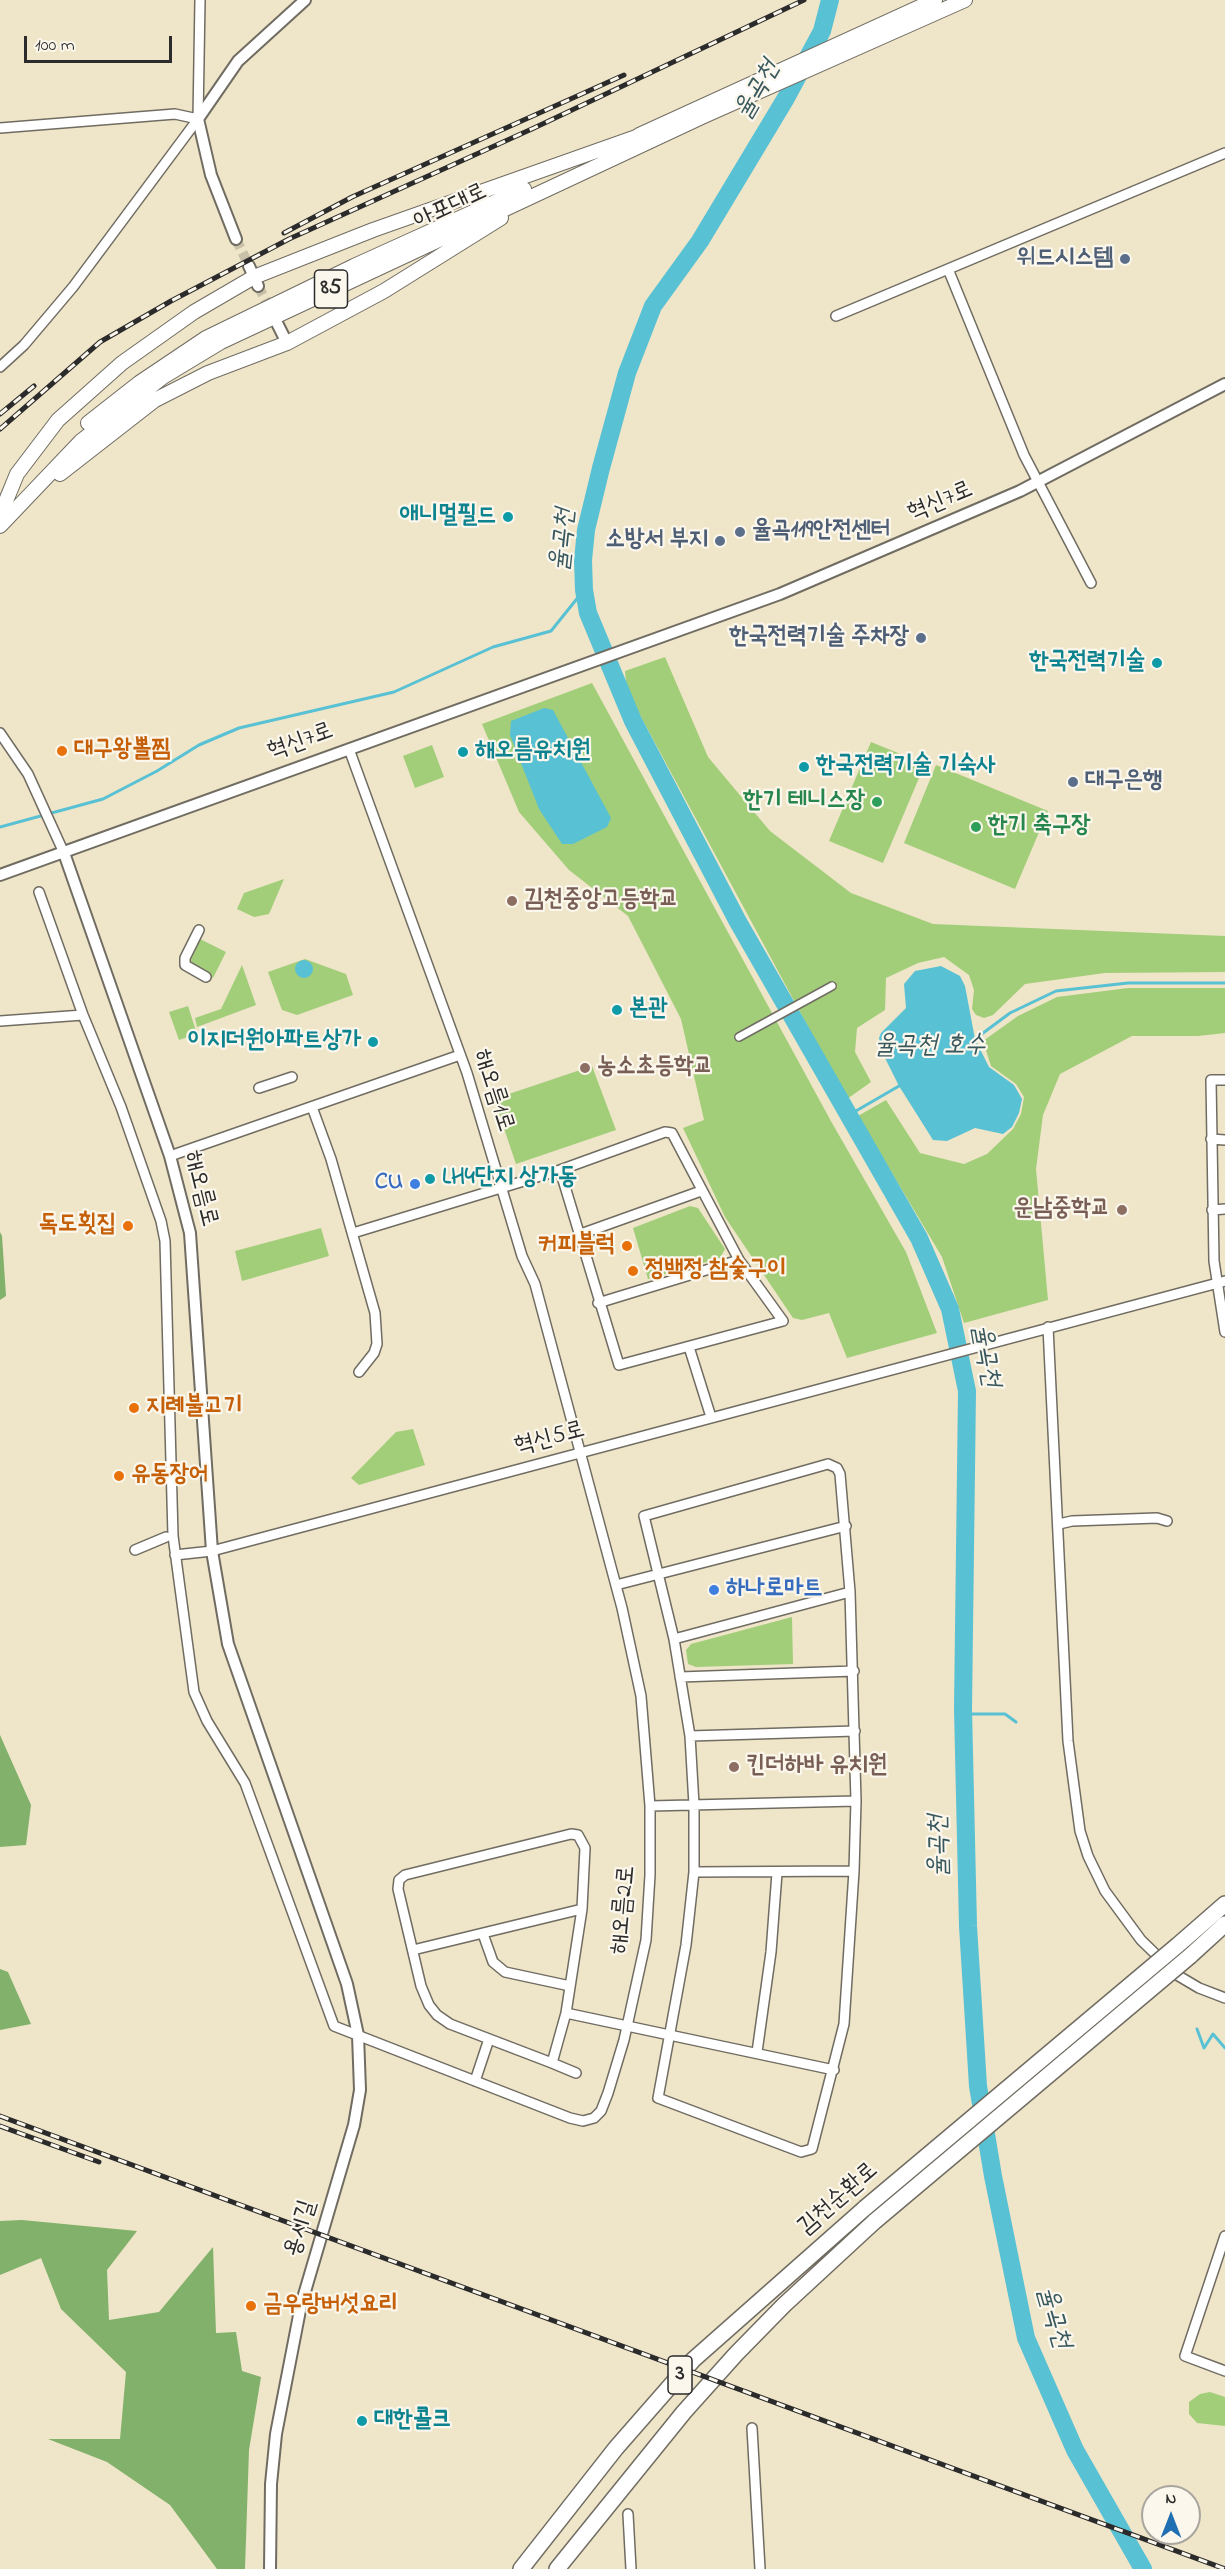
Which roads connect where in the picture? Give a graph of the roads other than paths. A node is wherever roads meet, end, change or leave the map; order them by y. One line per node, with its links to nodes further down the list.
1 (200, 0): 7 (street)
2 (305, 0): 7 (street)
3 (935, 0): 5 (main road, 아포대로 / 85)
4 (965, 0): 5 (main road, 아포대로 / 85)
5 (899, 23): 6 (main road, 아포대로 / 85)
6 (703, 111): 9 (main road, 아포대로 / 85); 11 (main road, 아포대로 / 85)
7 (198, 119): 8 (street); 12 (street); 17 (street)
8 (0, 128)
9 (636, 137): 20 (main road, 아포대로 / 85); 20 (main road)
10 (1225, 153): 13 (street)
11 (584, 171): 16 (main road); 20 (main road, 아포대로 / 85)
12 (236, 239)
13 (948, 269): 14 (street); 19 (street)
14 (837, 316)
15 (277, 323): 16 (street)
16 (287, 343): 20 (main road)
17 (0, 367)
18 (1225, 384): 19 (street, 혁신7로)
19 (1038, 483): 21 (street); 23 (street, 혁신7로)
20 (2, 517)
21 (1091, 583)
22 (0, 733): 24 (street)
23 (349, 749): 24 (street, 혁신7로); 33 (street, 해오름1로)
24 (64, 853): 25 (street, 혁신7로); 40 (street, 해오름로)
25 (0, 875)
26 (39, 892): 30 (street, 해오름2로)
27 (199, 930): 28 (street)
28 (206, 977)
29 (832, 986): 32 (street)
30 (83, 1015): 31 (street); 63 (street, 해오름2로)
31 (0, 1021)
32 (739, 1037)
33 (460, 1055): 37 (street); 42 (street, 해오름1로)
34 (292, 1077): 36 (street)
35 (1225, 1080): 38 (street)
36 (260, 1088)
37 (312, 1107): 40 (street); 46 (street)
38 (1211, 1139): 39 (street); 45 (street)
39 (1225, 1140)
40 (170, 1156): 62 (street, 해오름로)
41 (560, 1170): 42 (street); 43 (street); 47 (street)
42 (503, 1188): 46 (street); 56 (street, 해오름1로)
43 (701, 1191): 47 (street); 48 (street)
44 (1225, 1209): 45 (street)
45 (1212, 1210): 49 (street)
46 (353, 1233): 54 (street)
47 (578, 1234): 50 (street)
48 (739, 1260): 50 (street); 53 (street)
49 (1221, 1281): 51 (street, 혁신5로); 52 (street)
50 (598, 1303): 53 (street)
51 (1048, 1327): 55 (street, 혁신5로); 58 (street)
52 (1225, 1332)
53 (689, 1347): 55 (street)
54 (359, 1372)
55 (711, 1417): 56 (street, 혁신5로)
56 (579, 1452): 62 (street, 혁신5로); 65 (street, 해오름2로)
57 (1167, 1521): 58 (street)
58 (1059, 1524): 85 (street)
59 (846, 1526): 64 (street); 64 (street); 66 (street)
60 (166, 1537): 61 (street)
61 (135, 1550)
62 (213, 1551): 63 (street, 혁신5로); 88 (street, 해오름로)
63 (175, 1556): 88 (street, 해오름2로)
64 (658, 1575): 65 (street); 67 (street)
65 (616, 1586): 74 (street, 해오름2로)
66 (850, 1592): 67 (street); 68 (street)
67 (674, 1639): 69 (street)
68 (854, 1671): 69 (street); 70 (street)
69 (680, 1677): 71 (street)
70 (855, 1731): 71 (street); 72 (street)
71 (690, 1736): 73 (street)
72 (856, 1801): 73 (street); 75 (street)
73 (694, 1805): 74 (street); 76 (street)
74 (650, 1806): 87 (street, 해오름2로)
75 (854, 1871): 77 (street); 93 (street)
76 (694, 1872): 77 (street); 89 (street)
77 (777, 1873): 91 (street)
78 (1225, 1904): 83 (highway, 김천순환로 / 3)
79 (582, 1909): 81 (street); 82 (street); 84 (street)
80 (1225, 1924): 83 (highway, 김천순환로 / 3)
81 (483, 1934): 82 (street); 84 (street)
82 (413, 1950): 90 (street)
83 (1184, 1950): 101 (highway, 김천순환로 / 3, bridge); 102 (highway, 김천순환로 / 3, bridge)
84 (570, 1986): 86 (street)
85 (1225, 1998)
86 (566, 2013): 87 (street); 92 (street)
87 (628, 2026): 89 (street); 95 (street, 해오름2로)
88 (358, 2035): 95 (street, 해오름2로); 100 (street, 용시길)
89 (672, 2036): 91 (street); 93 (street)
90 (489, 2039): 92 (street); 95 (street)
91 (757, 2052): 93 (street)
92 (552, 2063): 94 (street)
93 (834, 2070)
94 (576, 2073)
95 (475, 2081)
96 (1225, 2236): 97 (street)
97 (1225, 2371)
98 (752, 2428): 104 (street)
99 (628, 2514): 103 (street)
100 (270, 2569)
101 (521, 2569)
102 (557, 2569)
103 (631, 2569)
104 (760, 2569)

